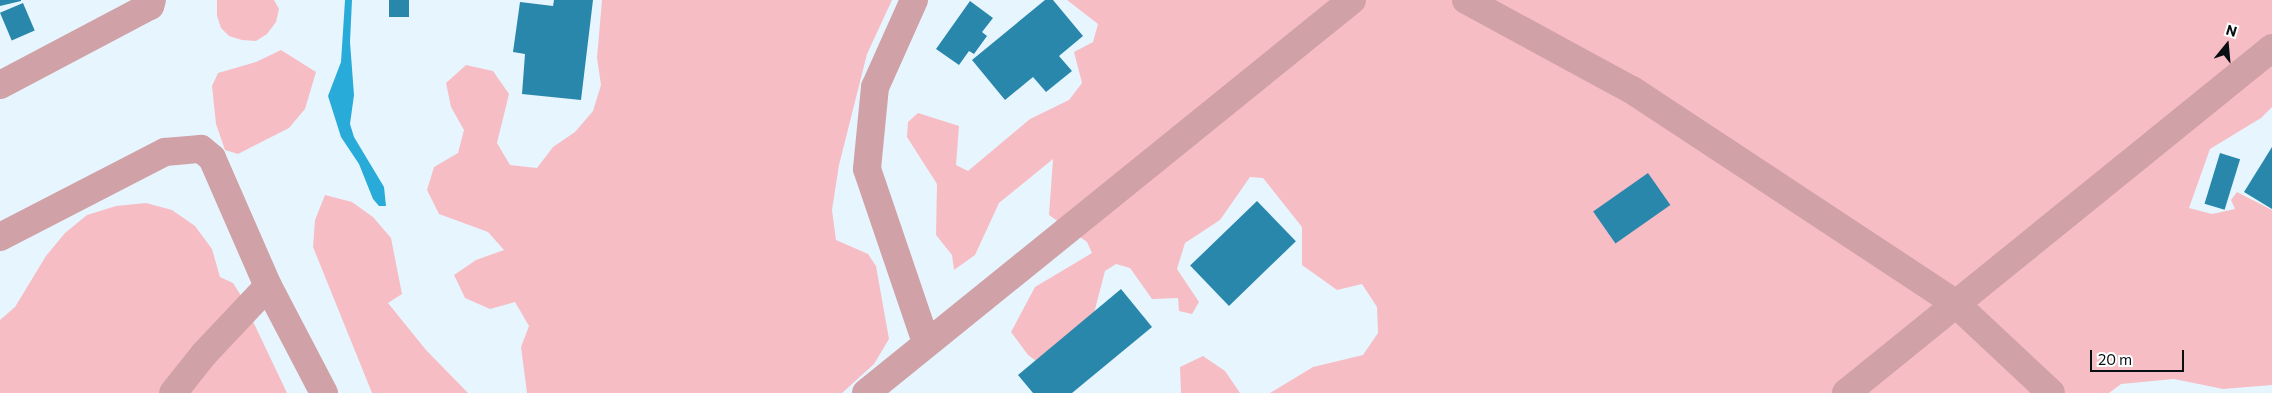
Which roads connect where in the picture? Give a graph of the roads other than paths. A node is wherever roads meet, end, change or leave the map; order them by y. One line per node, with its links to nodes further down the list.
1 (152, 0): 6 (street)
2 (914, 0): 10 (street)
3 (1352, 0): 10 (street)
4 (1466, 0): 9 (street)
5 (2272, 48): 9 (street)
6 (0, 85)
7 (0, 237): 8 (street)
8 (268, 286): 11 (street); 12 (street)
9 (1956, 304): 14 (street); 15 (street)
10 (926, 342): 13 (street)
11 (173, 393)
12 (324, 393)
13 (866, 393)
14 (1846, 393)
15 (2051, 393)

